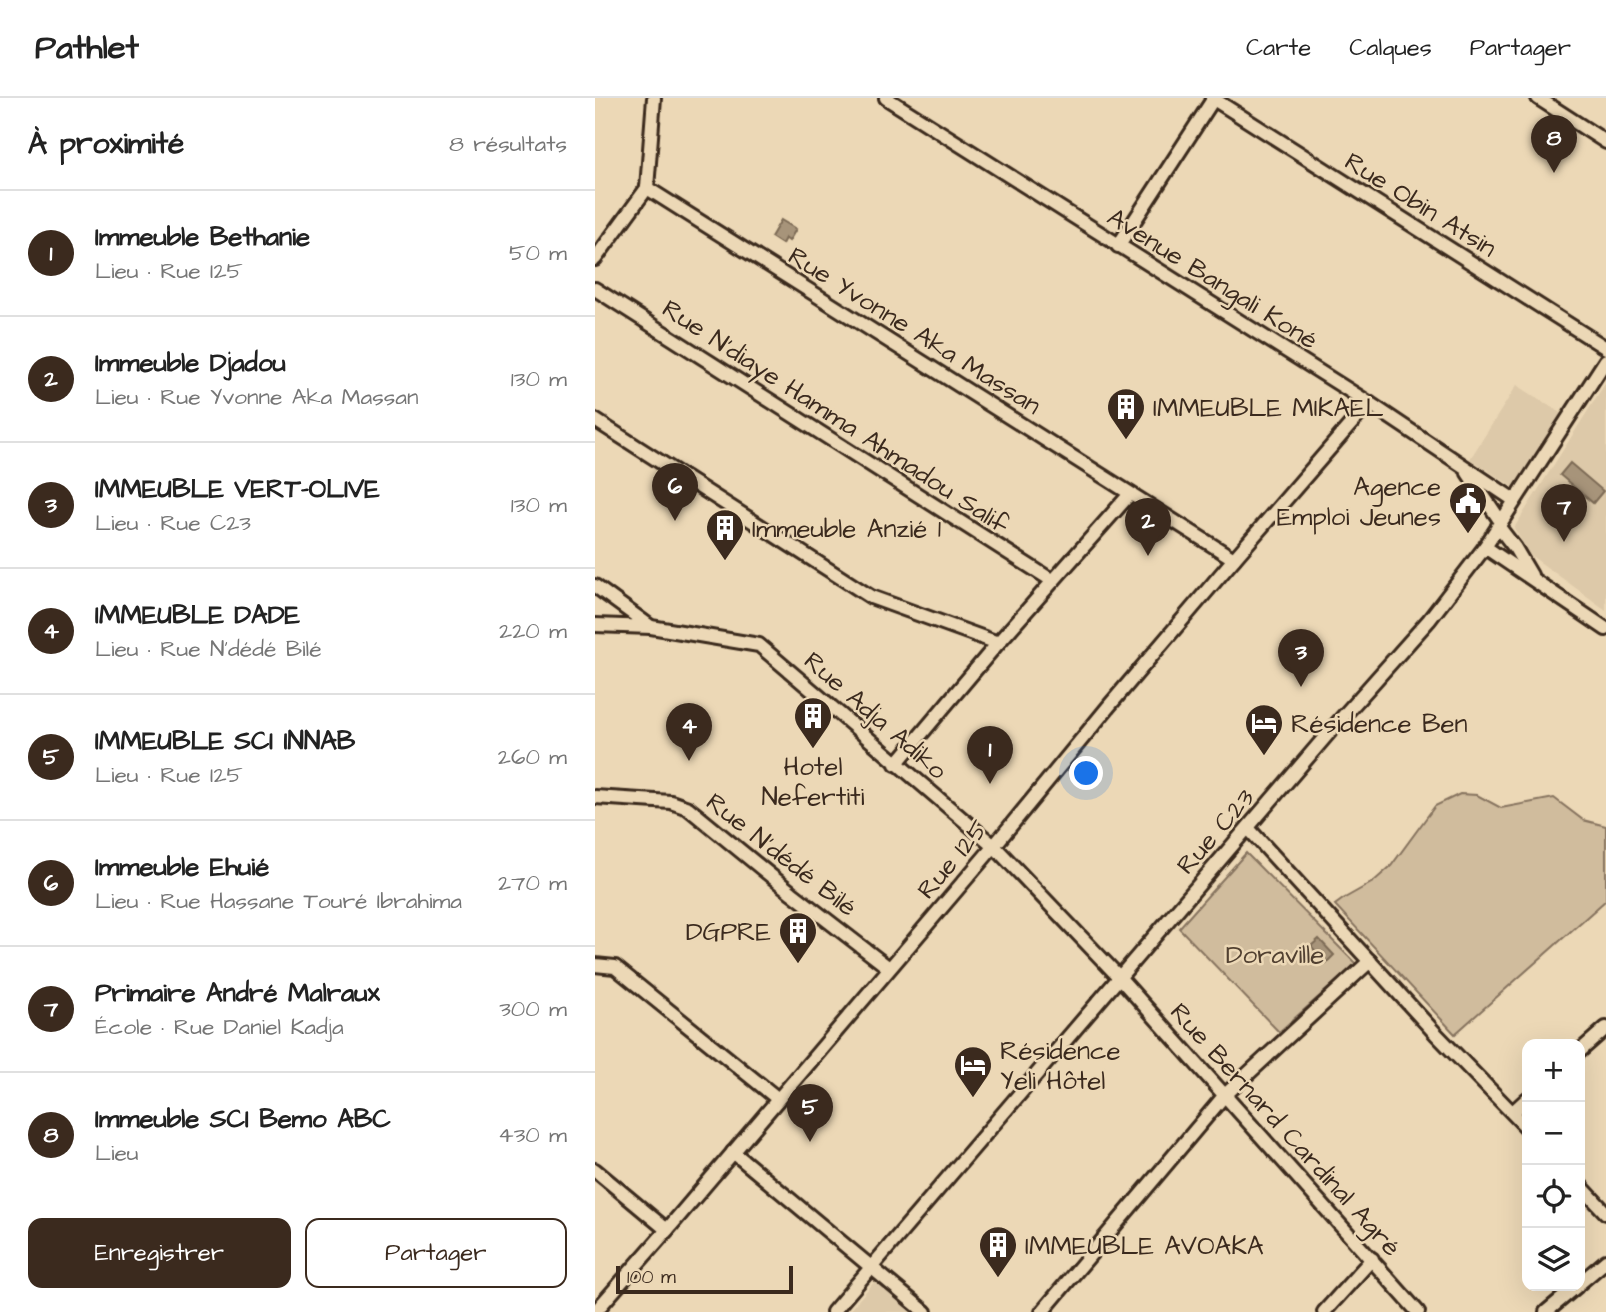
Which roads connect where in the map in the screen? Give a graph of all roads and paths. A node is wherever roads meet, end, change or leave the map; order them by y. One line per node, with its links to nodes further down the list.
1 (654, 98): 6 (street)
2 (885, 98): 7 (street, Avenue Bangali Koné)
3 (1213, 98): 7 (street); 10 (street, Rue Obin Atsin)
4 (1538, 98): 5 (street)
5 (1606, 142)
6 (647, 188): 8 (street); 15 (street, Rue Yvonne Aka Massan)
7 (1118, 246): 12 (street, Avenue Bangali Koné)
8 (595, 259)
9 (595, 289): 21 (street, Rue N'diaye Hamma Ahmadou Salif)
10 (1606, 348)
11 (1606, 360): 16 (street, Rue C23)
12 (1369, 403): 14 (street, Avenue Bangali Koné); 19 (street, Rue I25)
13 (595, 419): 26 (street)
14 (1463, 465): 16 (street, Avenue Bangali Koné); 17 (street)
15 (1129, 494): 19 (street, Rue Yvonne Aka Massan); 21 (street)
16 (1514, 500): 17 (street, Rue C23)
17 (1500, 524): 18 (street, Rue C23); 20 (street)
18 (1485, 547): 20 (street); 29 (street, Rue C23)
19 (1234, 559): 30 (street, Rue I25)
20 (1534, 579): 25 (street)
21 (1053, 581): 26 (street)
22 (595, 586): 24 (street, Rue Adja Adiko)
23 (595, 625): 24 (street)
24 (651, 627): 27 (street, Rue Adja Adiko)
25 (1606, 629)
26 (998, 643): 27 (street)
27 (896, 764): 30 (street, Rue Adja Adiko)
28 (595, 797): 33 (street, Rue N'dédé Bilé)
29 (1248, 828): 31 (street); 34 (street, Rue C23)
30 (993, 846): 33 (street, Rue I25); 34 (street, Rue Adja Adiko)
31 (1370, 961): 37 (street); 40 (street)
32 (595, 965): 38 (street)
33 (889, 968): 38 (street, Rue I25)
34 (1119, 977): 37 (street, Rue Bernard Cardinal Agré); 49 (street, Rue C23)
35 (1606, 1028): 36 (street)
36 (1585, 1047)
37 (1223, 1096): 47 (street, Rue Bernard Cardinal Agré); 56 (street)
38 (778, 1099): 42 (street, Rue I25)
39 (1524, 1102): 40 (street)
40 (1513, 1112): 41 (street)
41 (1522, 1122)
42 (733, 1152): 46 (street, Rue I25); 49 (street)
43 (595, 1170): 46 (street)
44 (1585, 1190): 45 (street)
45 (1606, 1213)
46 (667, 1230): 53 (street, Rue I25)
47 (1372, 1259): 52 (street, Rue Bernard Cardinal Agré); 57 (street)
48 (1606, 1261): 50 (street)
49 (872, 1268): 54 (street, Rue C23); 55 (street)
50 (1585, 1278)
51 (1570, 1291): 58 (street)
52 (1413, 1310)
53 (595, 1312)
54 (833, 1312)
55 (925, 1312)
56 (1042, 1312)
57 (1324, 1312)
58 (1546, 1312)

